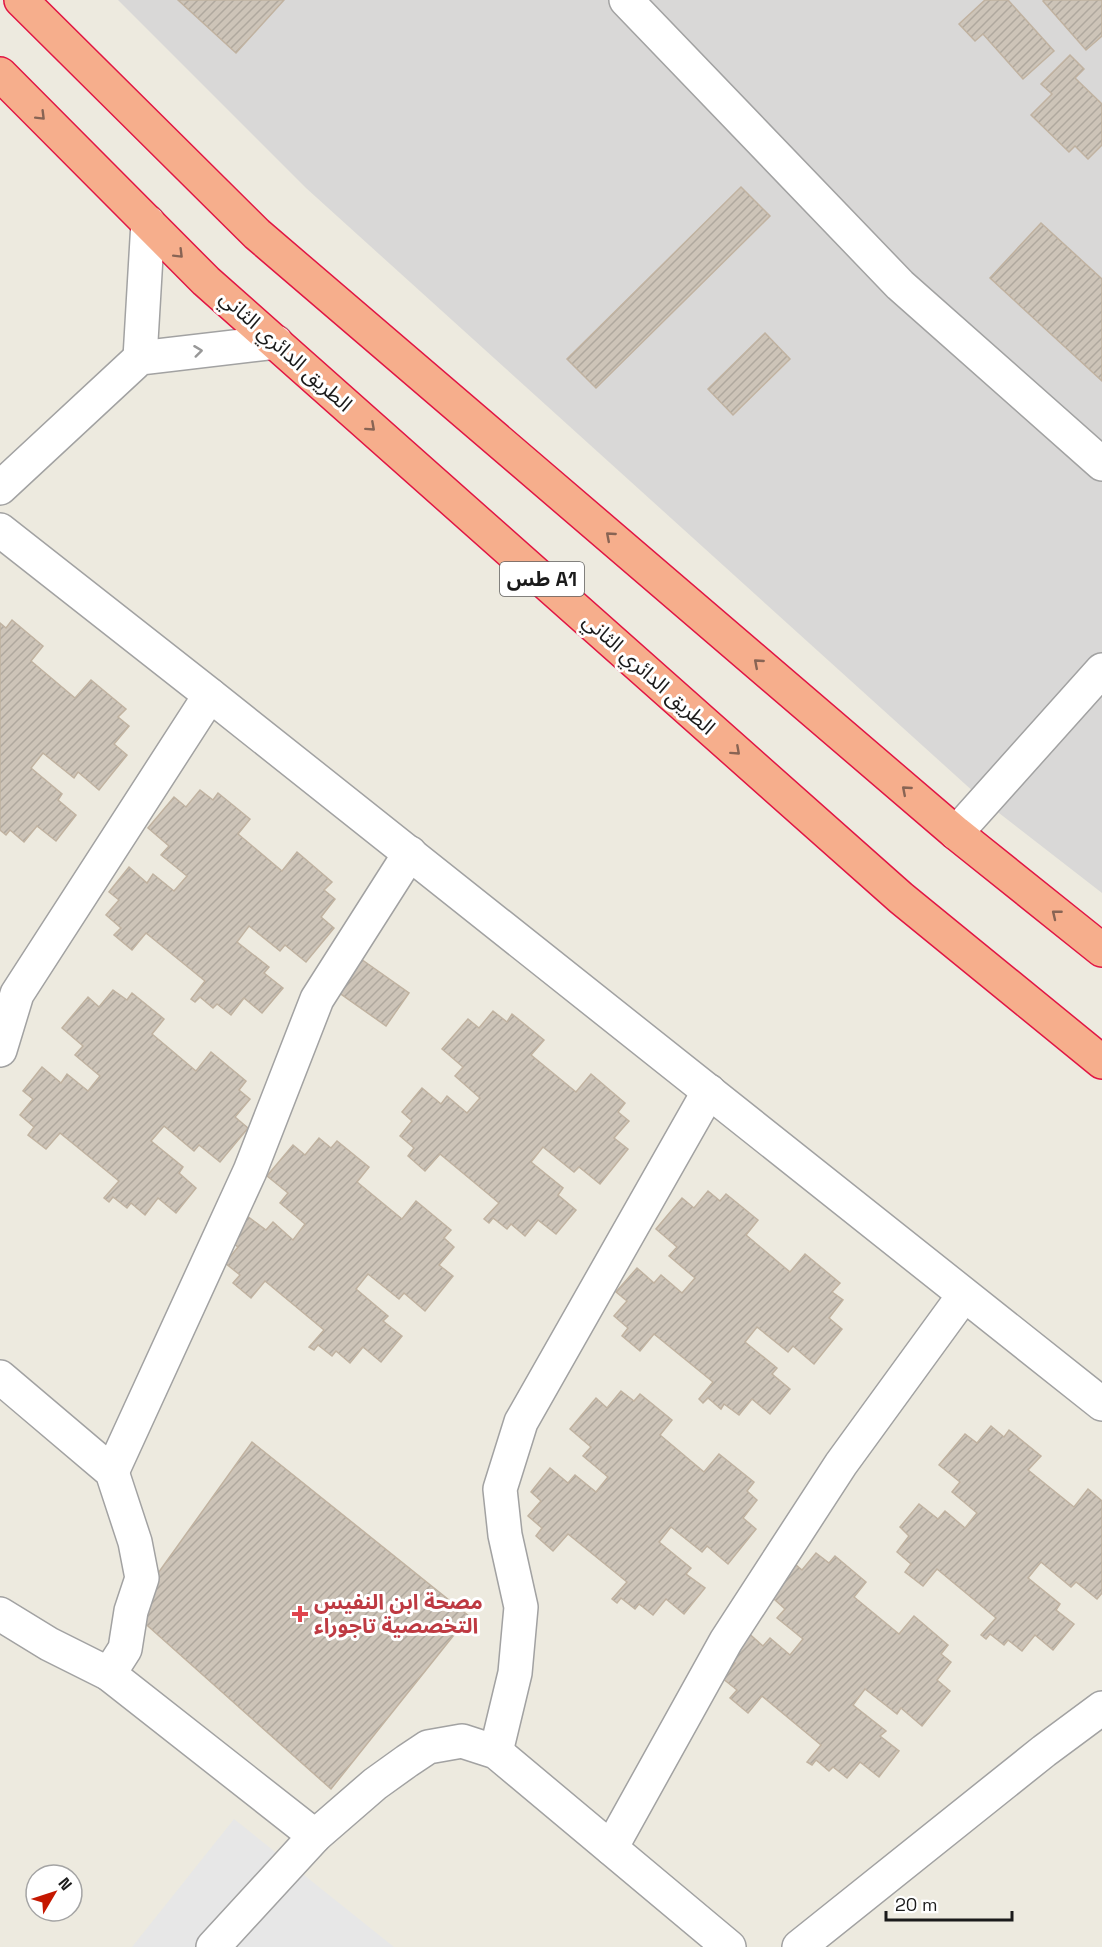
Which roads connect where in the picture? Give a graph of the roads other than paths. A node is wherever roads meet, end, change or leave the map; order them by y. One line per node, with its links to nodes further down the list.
1 (21, 0): 12 (highway, one-way to 1)
2 (626, 0): 7 (street)
3 (0, 74): 4 (highway, الطريق الدائري الثاني / طس A1, one-way to 4)
4 (148, 222): 5 (highway, الطريق الدائري الثاني / طس A1, one-way to 5); 6 (street)
5 (276, 342): 6 (street, one-way to 5); 16 (highway, الطريق الدائري الثاني / طس A1, one-way to 16)
6 (140, 358): 8 (street)
7 (1102, 464)
8 (0, 488)
9 (0, 530): 11 (street)
10 (1102, 670): 12 (street)
11 (210, 695): 13 (street); 15 (street)
12 (956, 833): 14 (highway, one-way to 12)
13 (410, 853): 17 (street); 21 (street)
14 (1102, 950)
15 (0, 1050)
16 (1102, 1062)
17 (709, 1091): 18 (street); 25 (street)
18 (964, 1295): 20 (street); 27 (street)
19 (0, 1377): 21 (street)
20 (1102, 1404)
21 (112, 1472): 23 (street)
22 (0, 1614): 23 (street)
23 (109, 1674): 26 (street)
24 (1102, 1708): 30 (street)
25 (496, 1752): 26 (street); 27 (street)
26 (315, 1836): 28 (street)
27 (611, 1848): 29 (street)
28 (213, 1947)
29 (729, 1947)
30 (799, 1947)

